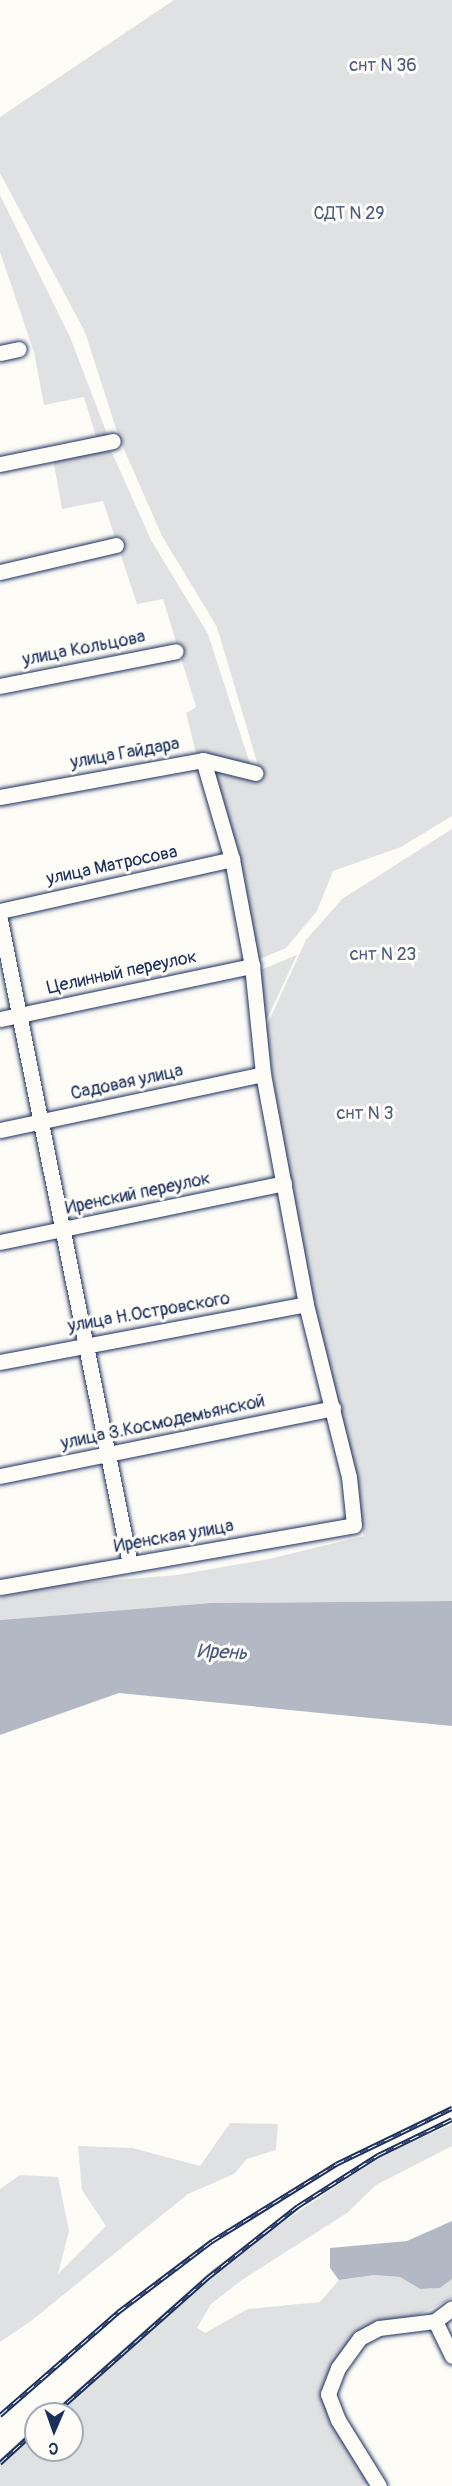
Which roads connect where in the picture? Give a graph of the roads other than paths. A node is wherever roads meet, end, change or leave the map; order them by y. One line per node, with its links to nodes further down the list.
1 (19, 349): 2 (street)
2 (0, 352)
3 (113, 441): 4 (street)
4 (0, 464)
5 (116, 545): 6 (street)
6 (0, 573)
7 (176, 651): 8 (street, улица Кольцова)
8 (0, 686)
9 (203, 760): 10 (street, улица Гайдара); 11 (street, улица Гайдара); 12 (street)
10 (255, 773)
11 (0, 797)
12 (232, 860): 13 (street, улица Матросова); 15 (street)
13 (0, 910)
14 (0, 920): 16 (street)
15 (252, 966): 16 (street, Целинный переулок); 18 (street)
16 (17, 1015): 17 (street, Целинный переулок); 19 (street)
17 (0, 1018)
18 (263, 1074): 19 (street, Садовая улица); 21 (street)
19 (42, 1122): 20 (street, Садовая улица); 22 (street)
20 (0, 1130)
21 (284, 1183): 22 (street, Иренский переулок); 24 (street)
22 (65, 1229): 23 (street, Иренский переулок); 25 (street)
23 (0, 1242)
24 (306, 1304): 25 (street, улица Н.Островского); 27 (street)
25 (85, 1344): 26 (street, улица Н.Островского); 28 (street)
26 (0, 1362)
27 (333, 1408): 28 (street, улица З.Космодемьянской); 30 (street, Иренская улица)
28 (110, 1454): 29 (street, улица З.Космодемьянской); 30 (street)
29 (0, 1476)
30 (130, 1564): 31 (street, Иренская улица)
31 (0, 1587)
32 (452, 2307): 33 (street)
33 (435, 2321): 34 (street); 35 (street)
34 (452, 2356)
35 (379, 2486)

